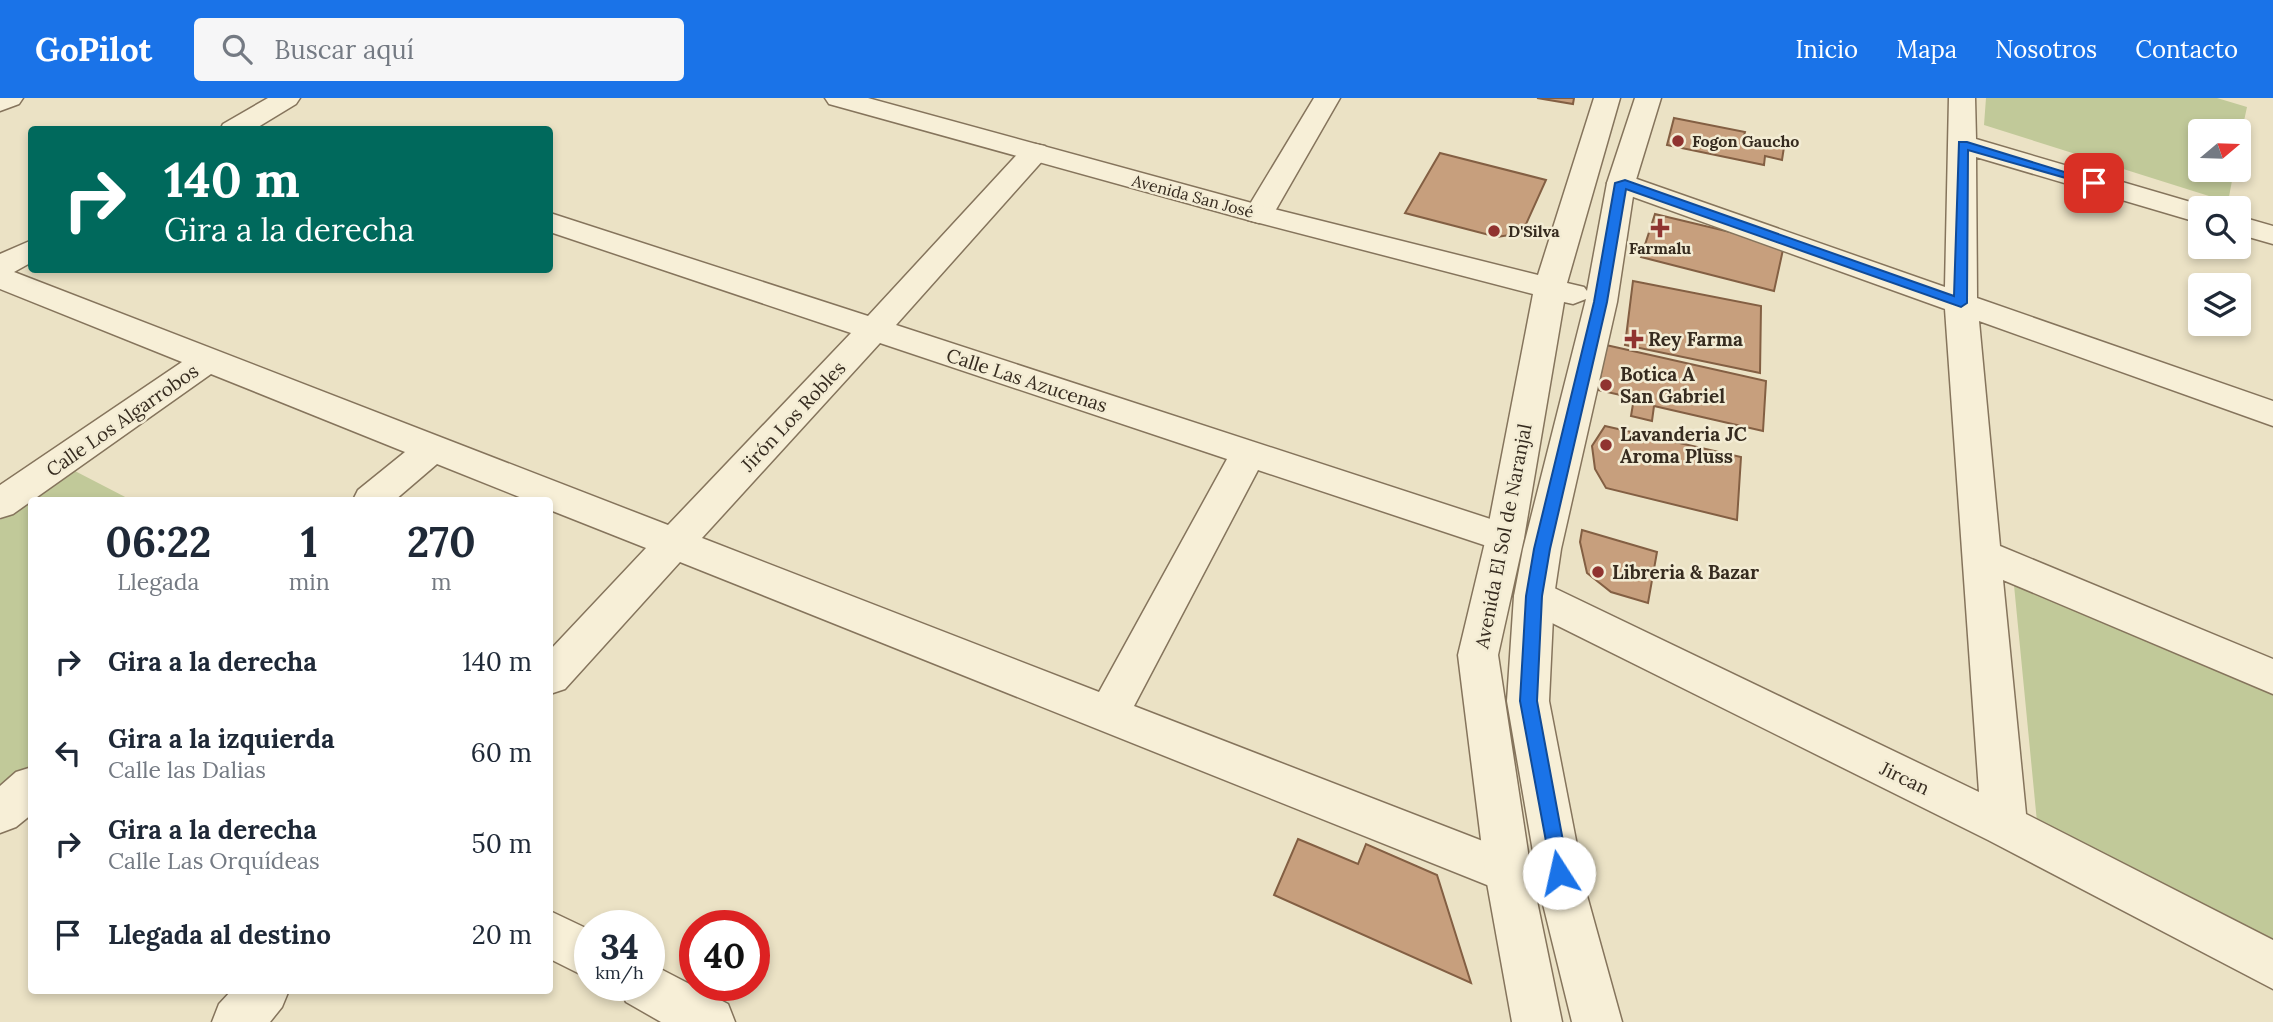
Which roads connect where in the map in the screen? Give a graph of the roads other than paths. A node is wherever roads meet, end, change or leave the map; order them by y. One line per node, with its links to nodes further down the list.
1 (10, 98): 8 (street)
2 (287, 98): 9 (street)
3 (838, 98): 11 (street, Avenida San José)
4 (1327, 98): 14 (street)
5 (1607, 98): 21 (street, Avenida El Sol de Naranjal)
6 (1648, 98): 12 (street)
7 (1962, 98): 10 (street)
8 (0, 103)
9 (251, 126)
10 (1963, 145): 13 (street); 23 (street)
11 (1035, 152): 14 (street, Avenida San José); 24 (street, Jirón Los Robles)
12 (1621, 183): 22 (street); 23 (street)
13 (2188, 211)
14 (1259, 214): 21 (street, Avenida San José)
15 (553, 223): 24 (street, Calle Las Azucenas)
16 (2251, 229): 17 (street)
17 (2273, 235)
18 (28, 250): 19 (street)
19 (0, 267)
20 (0, 278): 25 (street)
21 (1550, 288): 22 (street, Avenida San José); 31 (street, Avenida El Sol de Naranjal)
22 (1601, 302): 34 (street)
23 (1961, 303): 26 (street); 33 (street)
24 (874, 329): 28 (street, Calle Las Azucenas); 32 (street, Jirón Los Robles)
25 (210, 359): 27 (street); 30 (street, Calle Los Algarrobos)
26 (2273, 414)
27 (433, 448): 29 (street); 32 (street)
28 (1248, 454): 31 (street, Calle Las Azucenas); 37 (street)
29 (375, 497)
30 (0, 504)
31 (1506, 538): 41 (street, Avenida El Sol de Naranjal)
32 (675, 544): 35 (street, Jirón Los Robles); 37 (street)
33 (1980, 554): 36 (street); 40 (street)
34 (1534, 596): 40 (street, Jircan); 47 (street)
35 (553, 674)
36 (2273, 677)
37 (1108, 715): 41 (street)
38 (28, 789): 39 (street)
39 (0, 813)
40 (2004, 826): 44 (street, Jircan)
41 (1508, 872): 50 (street, Avenida El Sol de Naranjal)
42 (553, 936): 43 (street)
43 (574, 947)
44 (2273, 965)
45 (262, 994): 48 (street)
46 (665, 997): 49 (street)
47 (1604, 1015)
48 (237, 1022)
49 (710, 1022)
50 (1536, 1022)

